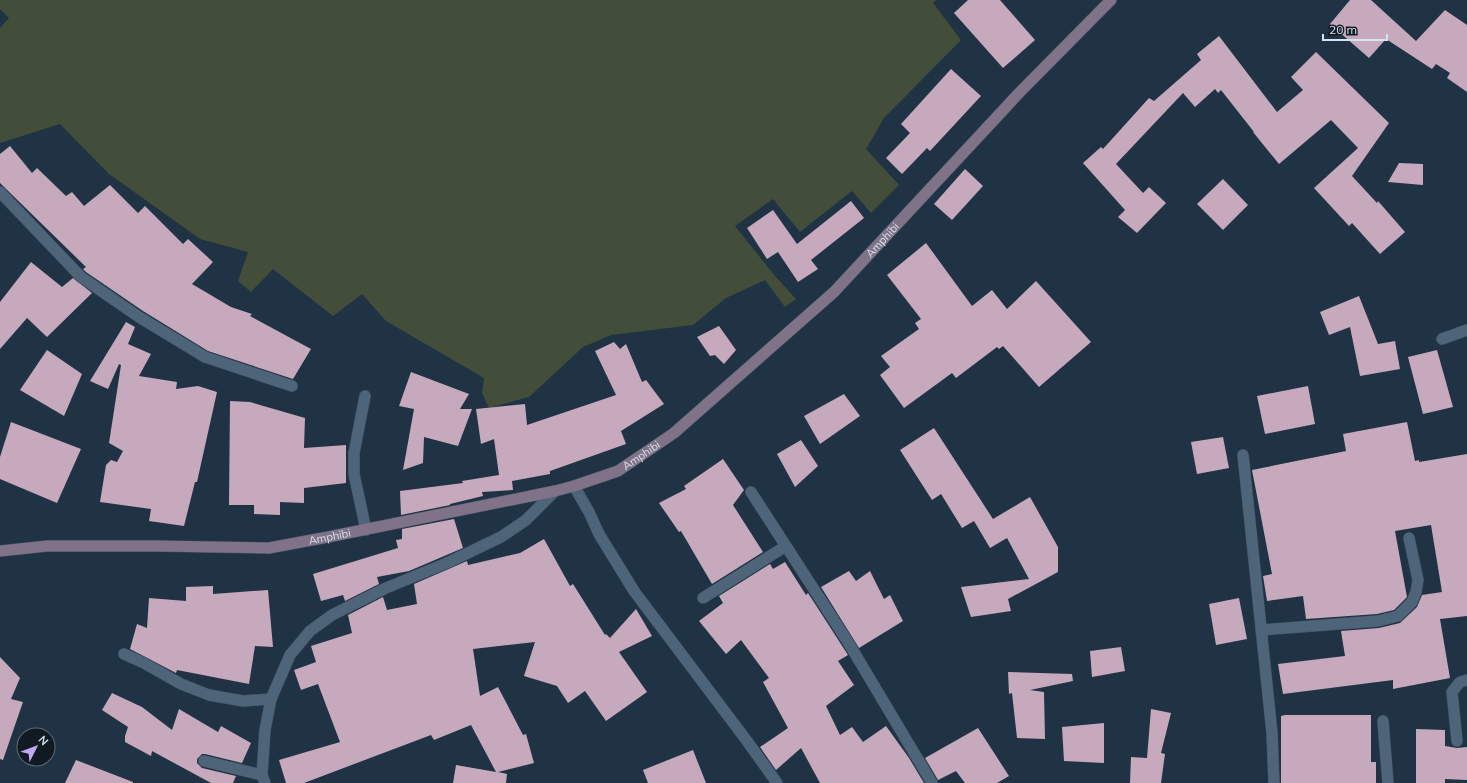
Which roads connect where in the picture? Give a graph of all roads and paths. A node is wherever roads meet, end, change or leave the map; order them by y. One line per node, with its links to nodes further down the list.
1 (1111, 0): 8 (main road, Amphibi)
2 (0, 192): 5 (street)
3 (1467, 330): 4 (street)
4 (1442, 339)
5 (292, 386)
6 (365, 396): 11 (street)
7 (1243, 455): 16 (street)
8 (574, 486): 9 (main road, Amphibi); 24 (street)
9 (555, 491): 11 (main road, Amphibi); 19 (street)
10 (751, 492): 13 (street)
11 (366, 530): 14 (main road, Amphibi)
12 (1409, 538): 16 (street)
13 (786, 546): 15 (street); 25 (street)
14 (0, 551)
15 (703, 598)
16 (1261, 630): 26 (street)
17 (124, 654): 19 (street)
18 (1467, 680): 21 (street)
19 (271, 699): 23 (street)
20 (1383, 721): 27 (street)
21 (1457, 741)
22 (204, 761): 23 (street)
23 (263, 779)
24 (777, 783)
25 (932, 783)
26 (1274, 783)
27 (1388, 783)

